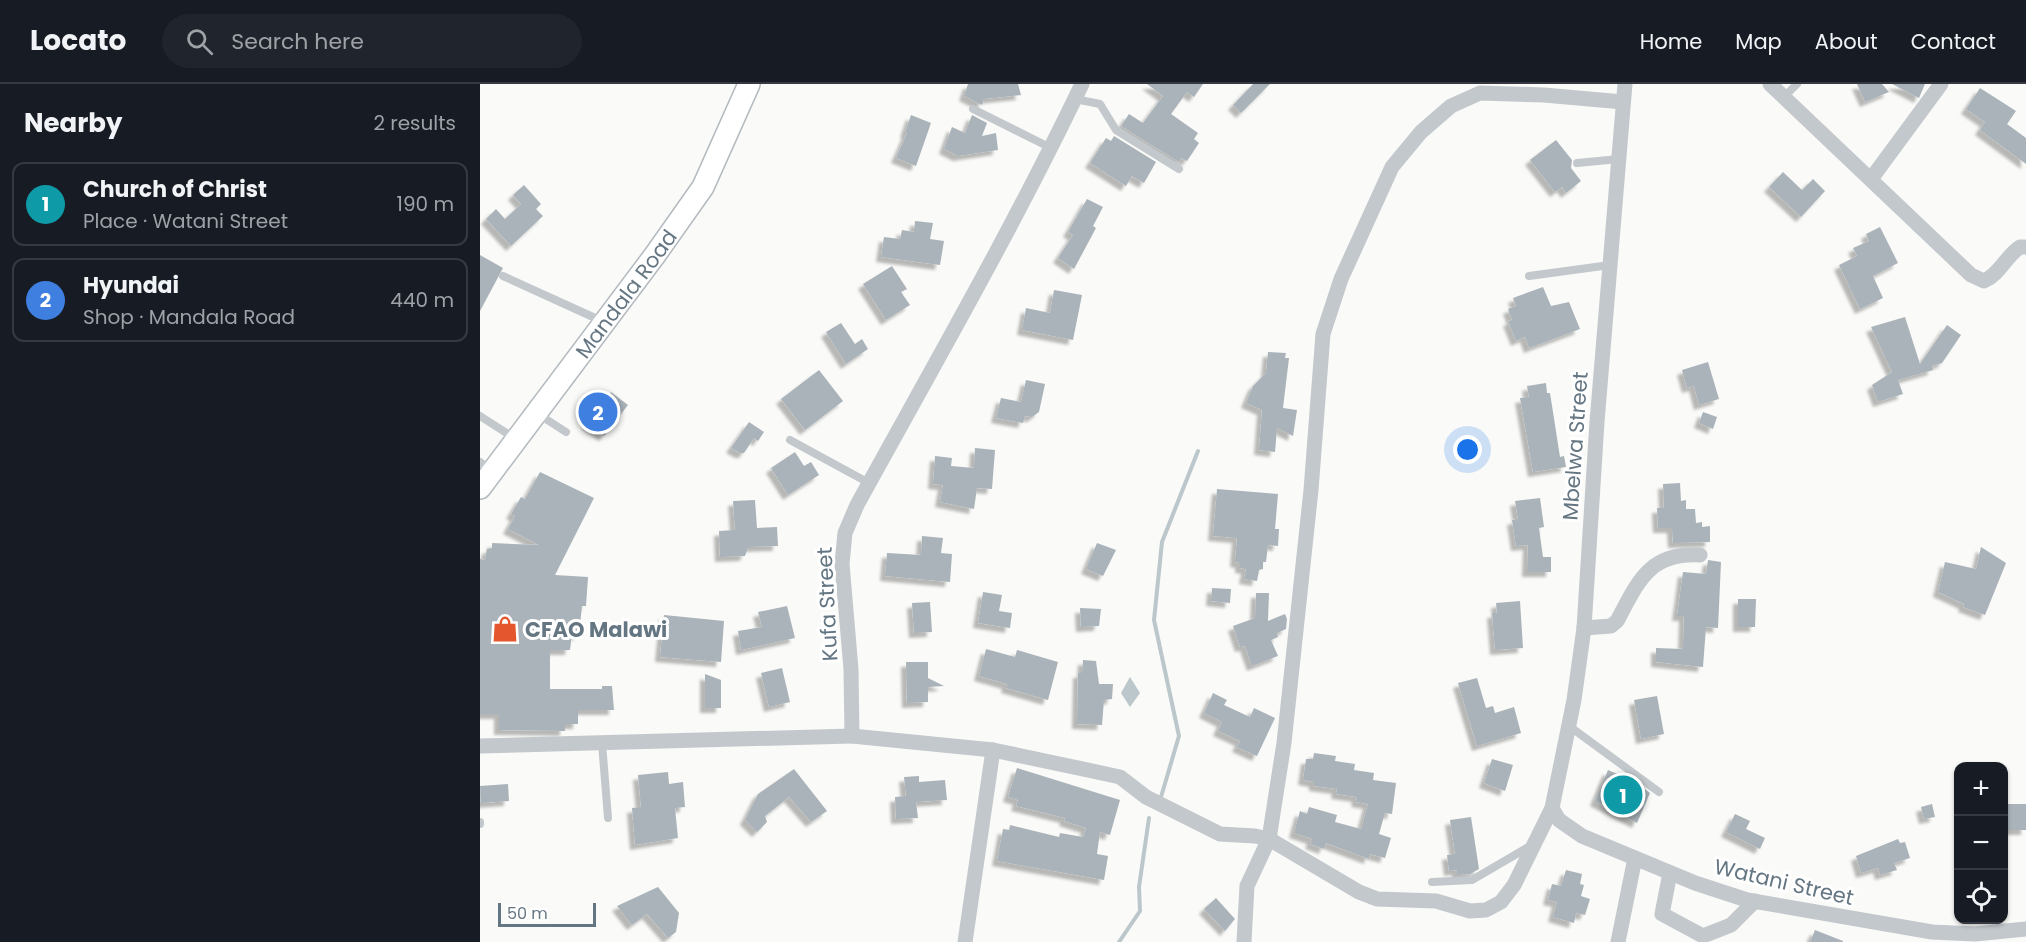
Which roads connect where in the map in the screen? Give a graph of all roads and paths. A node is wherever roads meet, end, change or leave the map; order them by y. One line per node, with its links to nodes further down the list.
1 (749, 84): 20 (street, Mandala Road)
2 (1082, 84): 8 (street, Kufa Street)
3 (1624, 84): 9 (street, Mbelwa Street)
4 (1770, 84): 7 (street)
5 (1797, 84): 7 (lane)
6 (1941, 84): 15 (street)
7 (1785, 96): 15 (street)
8 (1075, 99): 11 (street, Kufa Street); 14 (lane)
9 (1623, 102): 12 (street, Mbelwa Street); 39 (street)
10 (973, 109): 11 (lane)
11 (1051, 148): 27 (street, Kufa Street)
12 (1618, 159): 13 (lane); 17 (street, Mbelwa Street)
13 (1577, 163)
14 (1179, 169)
15 (1871, 179): 16 (street)
16 (2026, 247)
17 (1610, 265): 19 (lane); 30 (street, Mbelwa Street)
18 (503, 276): 20 (lane)
19 (1529, 276)
20 (605, 322): 21 (street, Mandala Road)
21 (536, 413): 23 (lane); 24 (street, Mandala Road)
22 (480, 416): 24 (lane)
23 (566, 432)
24 (517, 440): 26 (street, Mandala Road)
25 (790, 440): 27 (lane)
26 (487, 466): 28 (street, Mandala Road)
27 (869, 483): 32 (street, Kufa Street)
28 (480, 488)
29 (1700, 555): 30 (street)
30 (1584, 628): 31 (street, Mbelwa Street)
31 (1569, 726): 36 (lane); 37 (street, Mbelwa Street)
32 (852, 736): 33 (street); 35 (street)
33 (603, 743): 34 (street); 38 (lane)
34 (480, 746)
35 (993, 750): 39 (street); 47 (street)
36 (1659, 792)
37 (1552, 808): 40 (street, Mbelwa Street); 41 (street, Watani Street)
38 (608, 818)
39 (1269, 839): 40 (street, Mbelwa Street); 48 (street)
40 (1536, 842): 43 (lane)
41 (1635, 858): 42 (street, Watani Street); 49 (street)
42 (1670, 873): 44 (street, Watani Street); 44 (street)
43 (1432, 882)
44 (1755, 901): 46 (street, Watani Street)
45 (2026, 929): 46 (street, Watani Street)
46 (1976, 938)
47 (965, 942)
48 (1244, 942)
49 (1618, 942)

